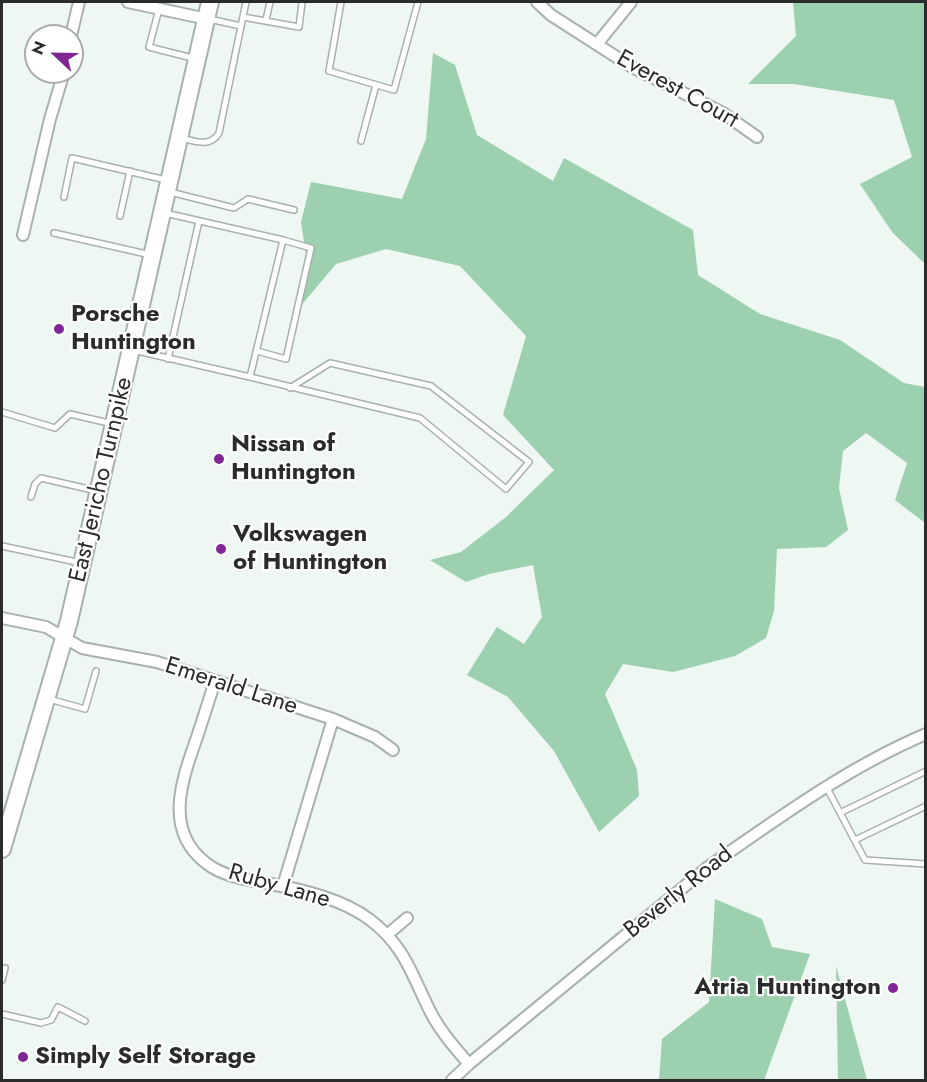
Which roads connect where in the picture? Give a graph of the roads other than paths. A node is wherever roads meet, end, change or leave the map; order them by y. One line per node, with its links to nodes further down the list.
1 (79, 2): 16 (street)
2 (128, 2): 11 (street)
3 (210, 2): 14 (main road, East Jericho Turnpike)
4 (246, 2): 13 (lane)
5 (270, 2): 15 (lane)
6 (302, 2): 15 (lane)
7 (341, 2): 21 (lane)
8 (418, 2): 21 (lane)
9 (537, 2): 18 (street, Everest Court)
10 (631, 2): 18 (street)
11 (144, 3): 12 (street)
12 (159, 9): 14 (street); 19 (lane)
13 (243, 17): 15 (lane); 17 (lane)
14 (207, 19): 17 (lane); 19 (main road, East Jericho Turnpike)
15 (266, 20)
16 (74, 24)
17 (241, 26): 23 (lane)
18 (597, 44): 22 (street, Everest Court)
19 (198, 59): 23 (main road, East Jericho Turnpike)
20 (60, 84): 33 (street)
21 (376, 85): 24 (lane)
22 (757, 136)
23 (180, 138): 26 (main road, East Jericho Turnpike)
24 (361, 141)
25 (130, 171): 26 (lane); 27 (lane); 30 (lane)
26 (169, 186): 28 (lane); 29 (main road, East Jericho Turnpike)
27 (64, 197)
28 (294, 210)
29 (163, 212): 31 (lane); 35 (main road, East Jericho Turnpike)
30 (120, 216)
31 (199, 221): 34 (lane); 38 (lane)
32 (54, 233): 35 (lane)
33 (23, 235)
34 (283, 240): 37 (lane); 37 (lane)
35 (153, 256): 36 (main road, East Jericho Turnpike)
36 (131, 350): 38 (lane); 42 (main road, East Jericho Turnpike)
37 (257, 351): 39 (lane)
38 (168, 359): 39 (lane)
39 (250, 377): 40 (lane)
40 (290, 388): 40 (lane)
41 (2, 412): 42 (lane)
42 (114, 424): 43 (main road, East Jericho Turnpike)
43 (99, 492): 44 (lane); 46 (main road, East Jericho Turnpike)
44 (31, 497)
45 (2, 546): 46 (lane)
46 (83, 563): 48 (main road, East Jericho Turnpike)
47 (2, 618): 48 (street, Emerald Lane)
48 (65, 638): 50 (street, Emerald Lane); 51 (main road, East Jericho Turnpike)
49 (96, 671): 51 (lane)
50 (215, 681): 52 (street, Emerald Lane); 62 (street, Ruby Lane)
51 (47, 699): 60 (main road, East Jericho Turnpike)
52 (333, 719): 54 (street, Emerald Lane); 62 (street)
53 (926, 734): 56 (street, Beverly Road)
54 (393, 750)
55 (926, 771): 58 (lane)
56 (827, 788): 58 (lane); 69 (street, Beverly Road)
57 (926, 806): 59 (lane)
58 (840, 813): 59 (lane)
59 (855, 840): 61 (lane)
60 (2, 849)
61 (926, 864)
62 (283, 886): 64 (street, Ruby Lane)
63 (407, 918): 64 (street)
64 (388, 934): 69 (street, Ruby Lane)
65 (5, 968): 66 (lane)
66 (2, 980)
67 (2, 1014): 68 (lane)
68 (85, 1021)
69 (469, 1064): 70 (street, Beverly Road)
70 (452, 1080)

